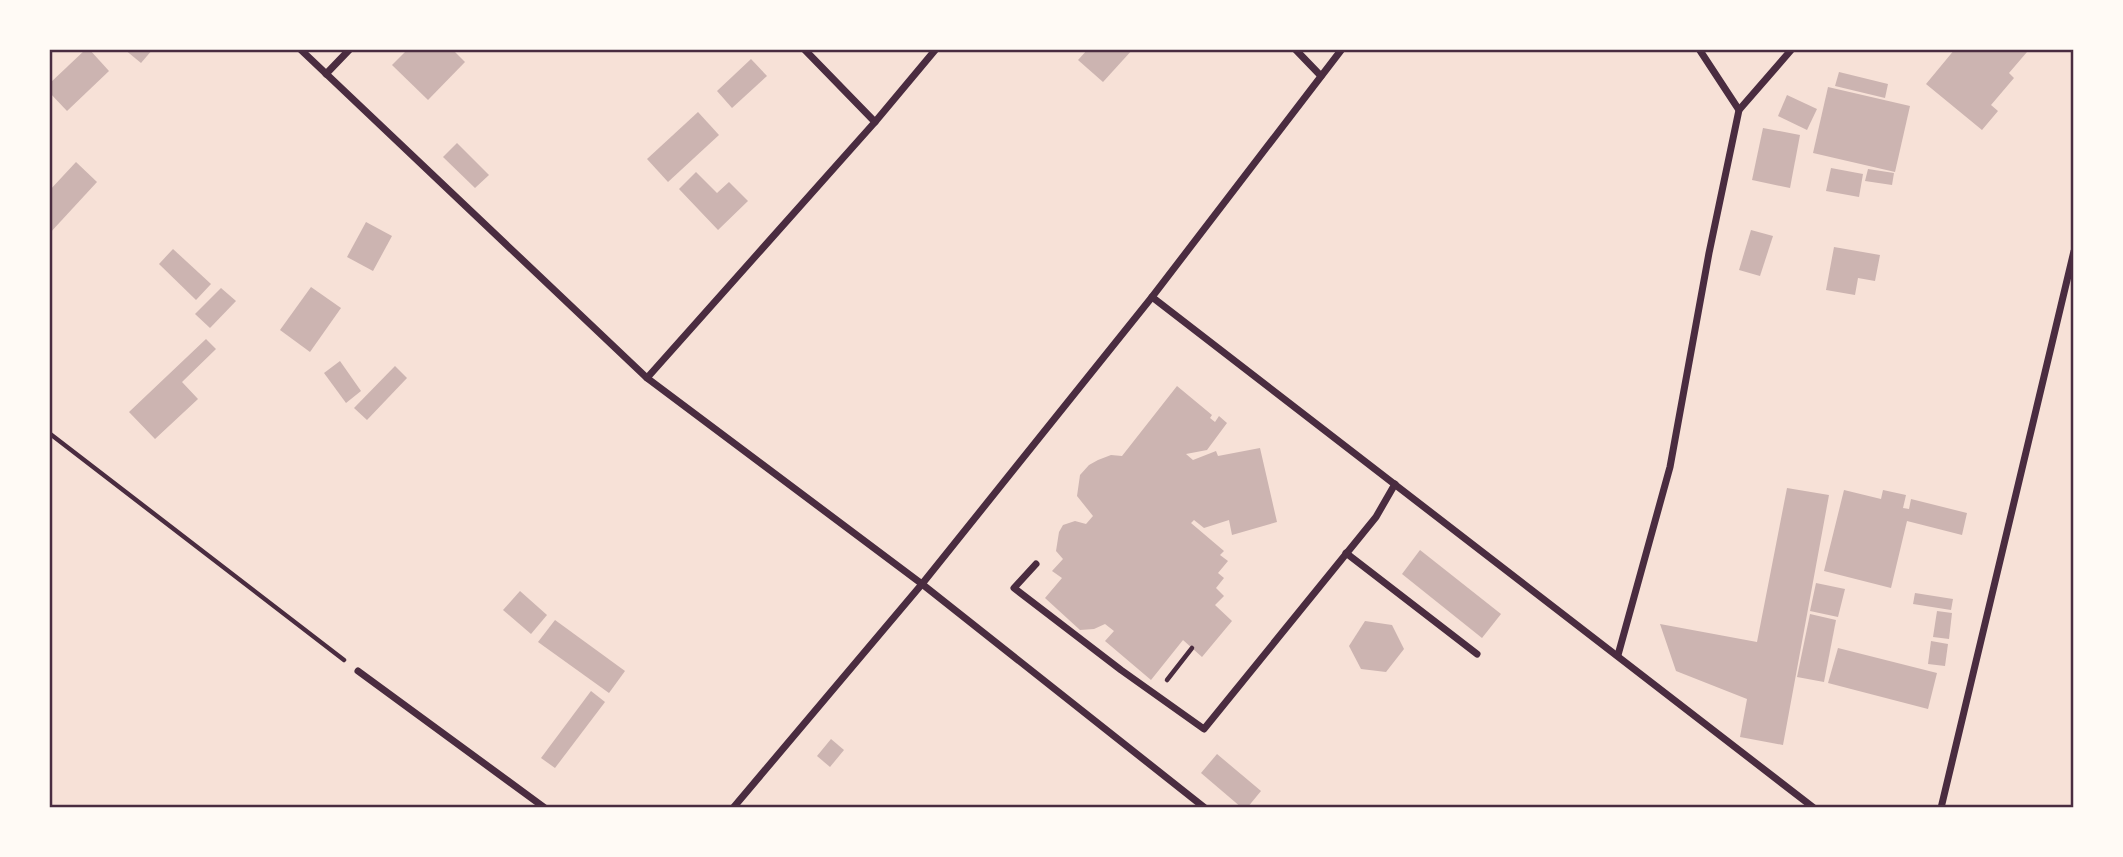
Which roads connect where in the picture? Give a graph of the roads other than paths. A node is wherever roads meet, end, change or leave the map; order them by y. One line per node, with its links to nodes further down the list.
1 (300, 49): 9 (street)
2 (350, 49): 9 (street)
3 (804, 49): 12 (street)
4 (936, 49): 12 (street)
5 (1294, 49): 10 (street)
6 (1342, 49): 10 (street)
7 (1699, 49): 11 (street)
8 (1792, 49): 11 (street)
9 (326, 74): 15 (street)
10 (1321, 76): 14 (street)
11 (1740, 110): 21 (street)
12 (875, 122): 15 (street)
13 (2074, 251): 27 (street)
14 (1152, 297): 16 (street); 19 (street)
15 (647, 378): 19 (street)
16 (1395, 484): 17 (street); 21 (street)
17 (1346, 553): 18 (street); 20 (street)
18 (1035, 564)
19 (922, 584): 24 (street); 25 (street)
20 (1477, 654)
21 (1618, 655): 26 (street)
22 (358, 671): 23 (street)
23 (545, 808)
24 (733, 808)
25 (1205, 808)
26 (1814, 808)
27 (1941, 808)

